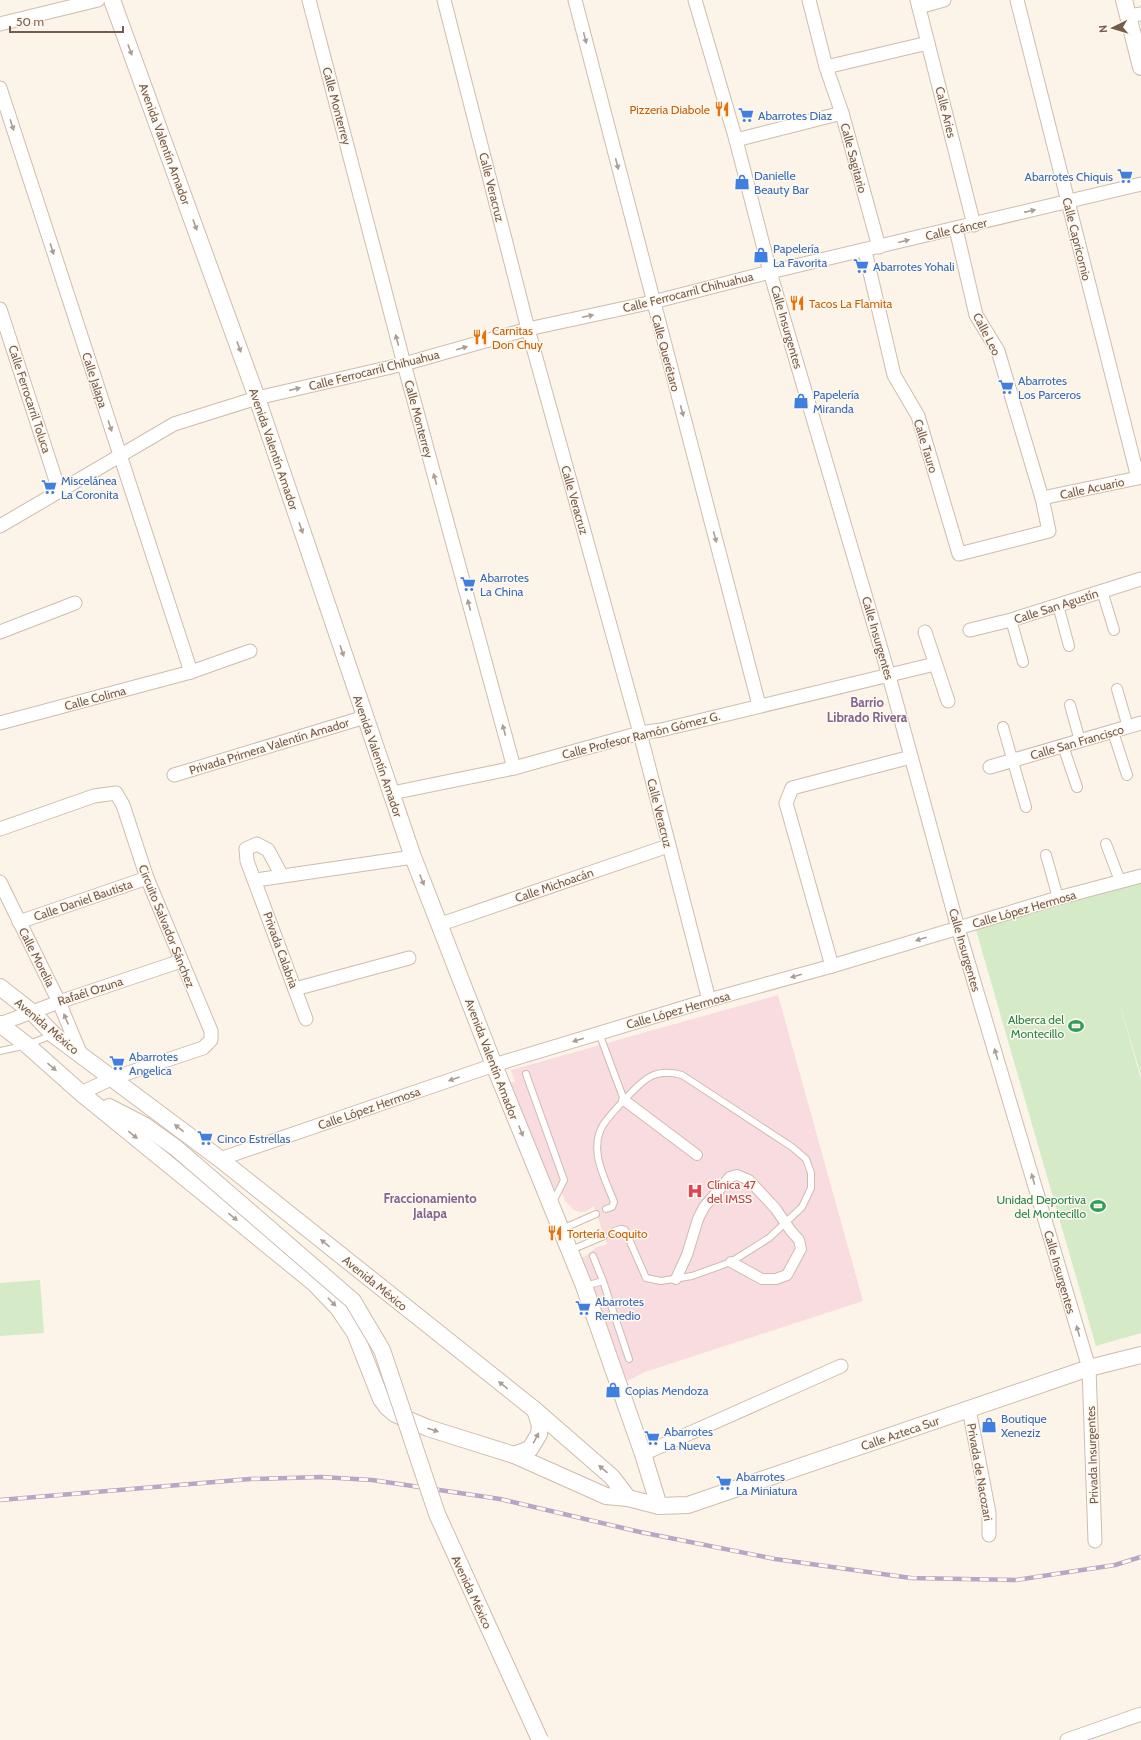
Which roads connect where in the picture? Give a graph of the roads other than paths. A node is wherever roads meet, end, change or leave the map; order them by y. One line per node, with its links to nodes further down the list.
1 (98, 0): 13 (street)
2 (112, 0): 31 (street, Avenida Valentín Amador, one-way to 31)
3 (309, 0): 30 (street, Calle Monterrey, one-way to 3)
4 (444, 0): 29 (street, Calle Veracruz)
5 (575, 0): 27 (street, Calle Querétaro, one-way to 27)
6 (695, 0): 19 (street, Calle Insurgentes)
7 (809, 0): 15 (street, Calle Sagitario)
8 (944, 0): 11 (street)
9 (1017, 0): 21 (street, Calle Capricornio)
10 (1124, 0): 12 (street)
11 (918, 3): 14 (street, Calle Aries)
12 (1135, 15): 16 (street)
13 (0, 24)
14 (928, 42): 15 (street); 22 (street, Calle Aries)
15 (826, 67): 18 (street, Calle Sagitario)
16 (1141, 67)
17 (0, 88): 32 (street, Calle Jalapa, one-way to 32)
18 (842, 113): 19 (street); 24 (street, Calle Sagitario)
19 (736, 140): 26 (street, Calle Insurgentes)
20 (1141, 184): 21 (street, Calle Cáncer)
21 (1067, 203): 22 (street, Calle Cáncer, one-way to 21); 33 (street, Calle Capricornio)
22 (974, 225): 23 (street, Calle Cáncer)
23 (956, 229): 24 (street, Calle Cáncer, one-way to 23); 35 (street, Calle Leo)
24 (879, 248): 25 (street, Calle Cáncer)
25 (865, 251): 26 (street, Calle Cáncer); 37 (street, Calle Tauro)
26 (770, 272): 27 (street, Calle Ferrocarril Chihuahua); 52 (street, Calle Insurgentes)
27 (653, 302): 29 (street, Calle Ferrocarril Chihuahua, one-way to 27); 55 (street, Calle Querétaro, one-way to 55)
28 (0, 309): 34 (street, Calle Ferrocarril Toluca)
29 (528, 329): 30 (street, Calle Ferrocarril Chihuahua, one-way to 29); 62 (street, Calle Veracruz)
30 (404, 364): 31 (street, Calle Ferrocarril Chihuahua, one-way to 30); 68 (street, Calle Monterrey, one-way to 30)
31 (257, 398): 32 (street, Calle Ferrocarril Chihuahua); 57 (street, Avenida Valentín Amador, one-way to 57)
32 (119, 455): 34 (street, Calle Ferrocarril Chihuahua); 51 (street, Calle Jalapa)
33 (1139, 476): 35 (street, Calle Acuario)
34 (59, 490): 36 (street, Calle Ferrocarril Chihuahua)
35 (1042, 498): 37 (street, Calle Leo)
36 (0, 526)
37 (1049, 531)
38 (1141, 579): 39 (street, Calle San Agustín)
39 (1102, 591): 41 (street, Calle San Agustín); 44 (street)
40 (75, 603): 45 (street)
41 (1058, 605): 42 (street, Calle San Agustín); 47 (street)
42 (1011, 620): 43 (street, Calle San Agustín); 49 (street)
43 (970, 630)
44 (1114, 630)
45 (0, 632)
46 (925, 632): 50 (street)
47 (1069, 646)
48 (250, 651): 51 (street, Calle Colima)
49 (1023, 662)
50 (935, 664): 52 (street, Calle Profesor Ramón Gómez G.); 54 (street)
51 (191, 672): 58 (street, Calle Colima)
52 (889, 676): 55 (street, Calle Profesor Ramón Gómez G.); 65 (street, Calle Insurgentes)
53 (1116, 689): 59 (street)
54 (948, 701)
55 (759, 705): 62 (street, Calle Profesor Ramón Gómez G.)
56 (1070, 705): 63 (street)
57 (365, 717): 69 (street, Privada Primera Valentín Amador); 72 (street, Avenida Valentín Amador)
58 (0, 723)
59 (1135, 725): 61 (street, Calle San Francisco)
60 (1003, 726): 66 (street)
61 (1113, 732): 63 (street, Calle San Francisco); 70 (street)
62 (640, 733): 68 (street, Calle Profesor Ramón Gómez G.); 76 (street, Calle Veracruz)
63 (1080, 741): 64 (street, Calle San Francisco)
64 (1063, 746): 66 (street, Calle San Francisco); 71 (street)
65 (911, 758): 88 (street, Calle Insurgentes); 91 (street)
66 (1013, 760): 67 (street, Calle San Francisco); 73 (street)
67 (990, 767)
68 (514, 768): 72 (street, Calle Profesor Ramón Gómez G.)
69 (174, 775)
70 (1127, 775)
71 (1077, 787)
72 (392, 793): 78 (street, Avenida Valentín Amador)
73 (1026, 807)
74 (0, 829): 81 (street, Circuito Salvador Sánchez)
75 (1106, 844): 84 (street)
76 (668, 846): 87 (street, Calle Michoacán); 94 (street, Calle Veracruz)
77 (1046, 855): 85 (street)
78 (413, 857): 79 (street); 87 (street, Avenida Valentín Amador, one-way to 87)
79 (282, 876): 82 (street); 82 (street, Privada Calabria)
80 (1141, 876): 84 (street, Calle López Hermosa)
81 (147, 878): 86 (street, Calle Daniel Bautista); 90 (street, Circuito Salvador Sánchez)
82 (256, 880): 93 (street, Privada Calabria)
83 (0, 882): 86 (street, Calle Morelia)
84 (1120, 882): 85 (street, Calle López Hermosa)
85 (1058, 898): 88 (street, Calle López Hermosa)
86 (19, 922): 95 (street, Calle Morelia)
87 (440, 924): 104 (street, Avenida Valentín Amador)
88 (958, 928): 91 (street, Calle López Hermosa, one-way to 91); 128 (street, Calle Insurgentes, one-way to 88)
89 (409, 958): 93 (street)
90 (181, 961): 95 (street, Rafaél Ozuna); 106 (street, Circuito Salvador Sánchez)
91 (832, 966): 94 (street, Calle López Hermosa, one-way to 94)
92 (0, 987): 96 (street, Avenida México)
93 (295, 989): 97 (street, Privada Calabria)
94 (709, 1000): 99 (street, Calle López Hermosa)
95 (59, 1002): 96 (street, Rafaél Ozuna); 103 (street, Calle Morelia, one-way to 95)
96 (32, 1012): 98 (street, Rafaél Ozuna); 100 (street, Avenida México)
97 (306, 1019)
98 (0, 1024): 101 (street, Avenida México)
99 (598, 1033): 104 (street, Calle López Hermosa, one-way to 104); 108 (lane)
100 (54, 1035): 101 (lane); 103 (street, Avenida México)
101 (27, 1045): 102 (lane); 107 (street, Avenida México, one-way to 107)
102 (0, 1051)
103 (81, 1055): 106 (street, Avenida México)
104 (494, 1065): 111 (street, Calle López Hermosa, one-way to 111); 112 (street, Avenida Valentín Amador, one-way to 112)
105 (526, 1074): 112 (lane)
106 (113, 1078): 107 (street, Circuito Salvador Sánchez); 109 (street, Avenida México); 111 (street, Avenida México, one-way to 106)
107 (81, 1093): 109 (street, Avenida México); 132 (street, Avenida México, one-way to 132)
108 (624, 1100): 110 (street); 113 (lane); 115 (lane)
109 (144, 1125): 139 (street, Avenida México, bridge)
110 (697, 1155)
111 (220, 1159): 130 (street, Avenida México, one-way to 111)
112 (551, 1205): 116 (street, Avenida Valentín Amador)
113 (606, 1209)
114 (596, 1214): 116 (lane)
115 (785, 1223): 121 (lane); 121 (street); 122 (street)
116 (561, 1229): 119 (street, Avenida Valentín Amador)
117 (614, 1231): 122 (lane)
118 (604, 1236): 119 (lane)
119 (569, 1251): 124 (street, Avenida Valentín Amador)
120 (593, 1256): 123 (lane)
121 (731, 1262): 122 (lane)
122 (676, 1279)
123 (603, 1281): 124 (lane); 126 (lane)
124 (584, 1286): 131 (street, Avenida Valentín Amador)
125 (1141, 1355): 128 (street, Calle Azteca Sur)
126 (629, 1359)
127 (841, 1366): 131 (street)
128 (1089, 1368): 129 (street, Calle Azteca Sur); 136 (street, Privada Insurgentes)
129 (969, 1409): 134 (street, Calle Azteca Sur); 135 (street, Privada de Nacozari)
130 (535, 1410): 132 (street, one-way to 130); 133 (street, Avenida México, one-way to 130)
131 (643, 1454): 134 (street, Avenida Valentín Amador)
132 (514, 1455): 133 (street, Avenida México)
133 (628, 1498): 134 (street, Avenida México)
134 (660, 1506)
135 (989, 1535)
136 (1095, 1541)
137 (1141, 1714): 138 (street)
138 (1096, 1735): 140 (street)
139 (540, 1740)
140 (1067, 1740)

